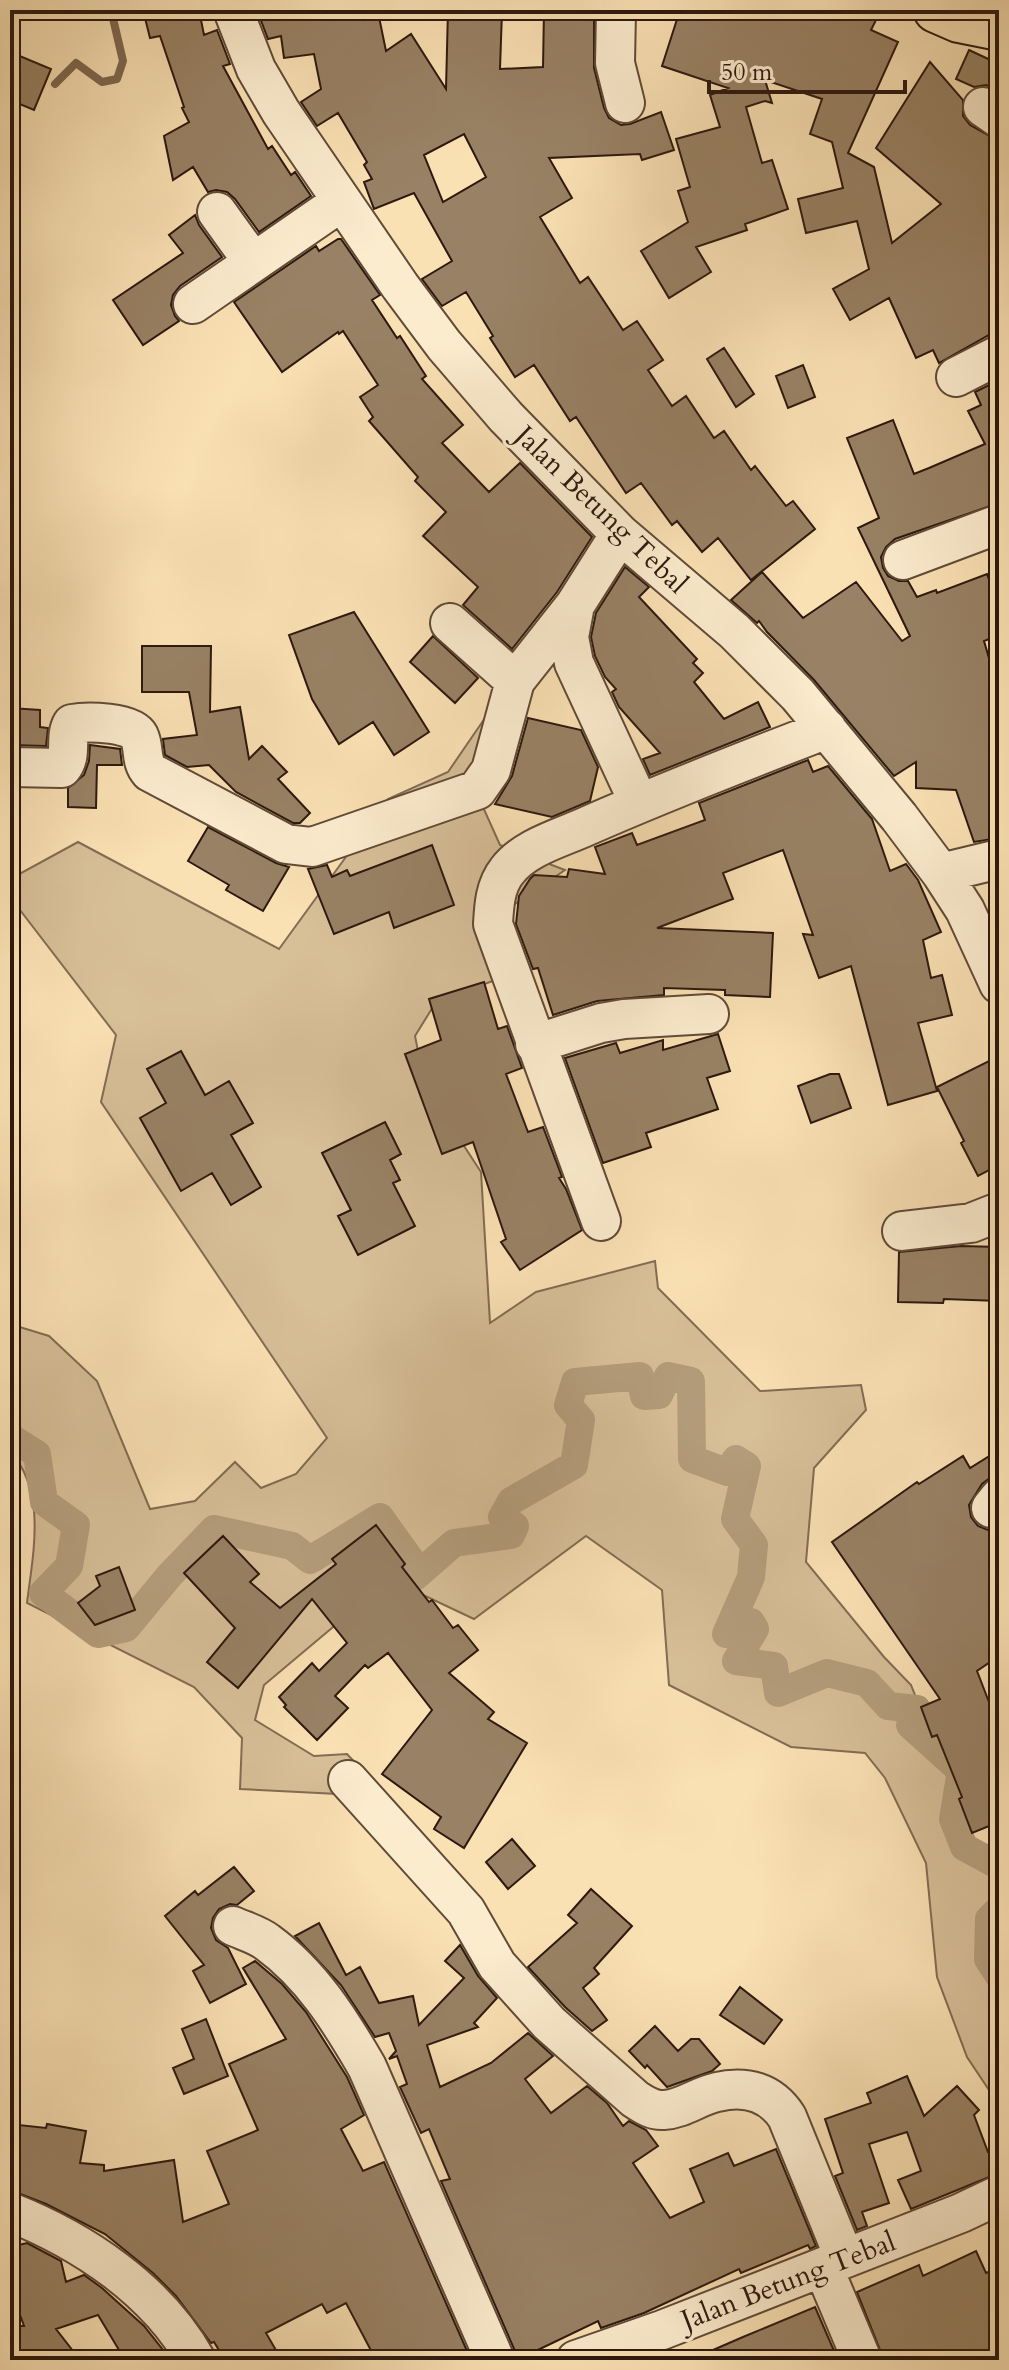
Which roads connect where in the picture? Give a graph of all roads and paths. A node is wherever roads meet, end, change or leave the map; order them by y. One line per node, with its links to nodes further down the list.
1 (233, 10): 4 (street, Jalan Betung Tebal)
2 (616, 10): 3 (street)
3 (625, 103)
4 (341, 202): 6 (street); 11 (street, Jalan Betung Tebal)
5 (217, 212): 6 (street)
6 (253, 262): 7 (street)
7 (193, 304)
8 (999, 355): 9 (street)
9 (956, 377)
10 (999, 524): 12 (street)
11 (620, 534): 13 (street); 16 (street, Jalan Betung Tebal)
12 (903, 560)
13 (575, 605): 15 (street); 18 (street)
14 (450, 623): 15 (street)
15 (515, 681): 17 (street)
16 (827, 729): 18 (street); 20 (street, Jalan Betung Tebal)
17 (10, 767)
18 (639, 803): 23 (street)
19 (999, 859): 20 (street)
20 (941, 873): 21 (street, Jalan Betung Tebal)
21 (999, 984)
22 (709, 1014): 23 (street)
23 (535, 1044): 25 (street)
24 (999, 1212): 26 (street)
25 (601, 1221)
26 (902, 1231)
27 (348, 1780): 31 (street)
28 (233, 1926): 33 (street)
29 (999, 2195): 31 (street, Jalan Betung Tebal)
30 (10, 2212): 32 (street)
31 (833, 2262): 34 (street, Jalan Betung Tebal); 35 (street)
32 (196, 2360)
33 (495, 2360)
34 (576, 2360)
35 (862, 2360)

